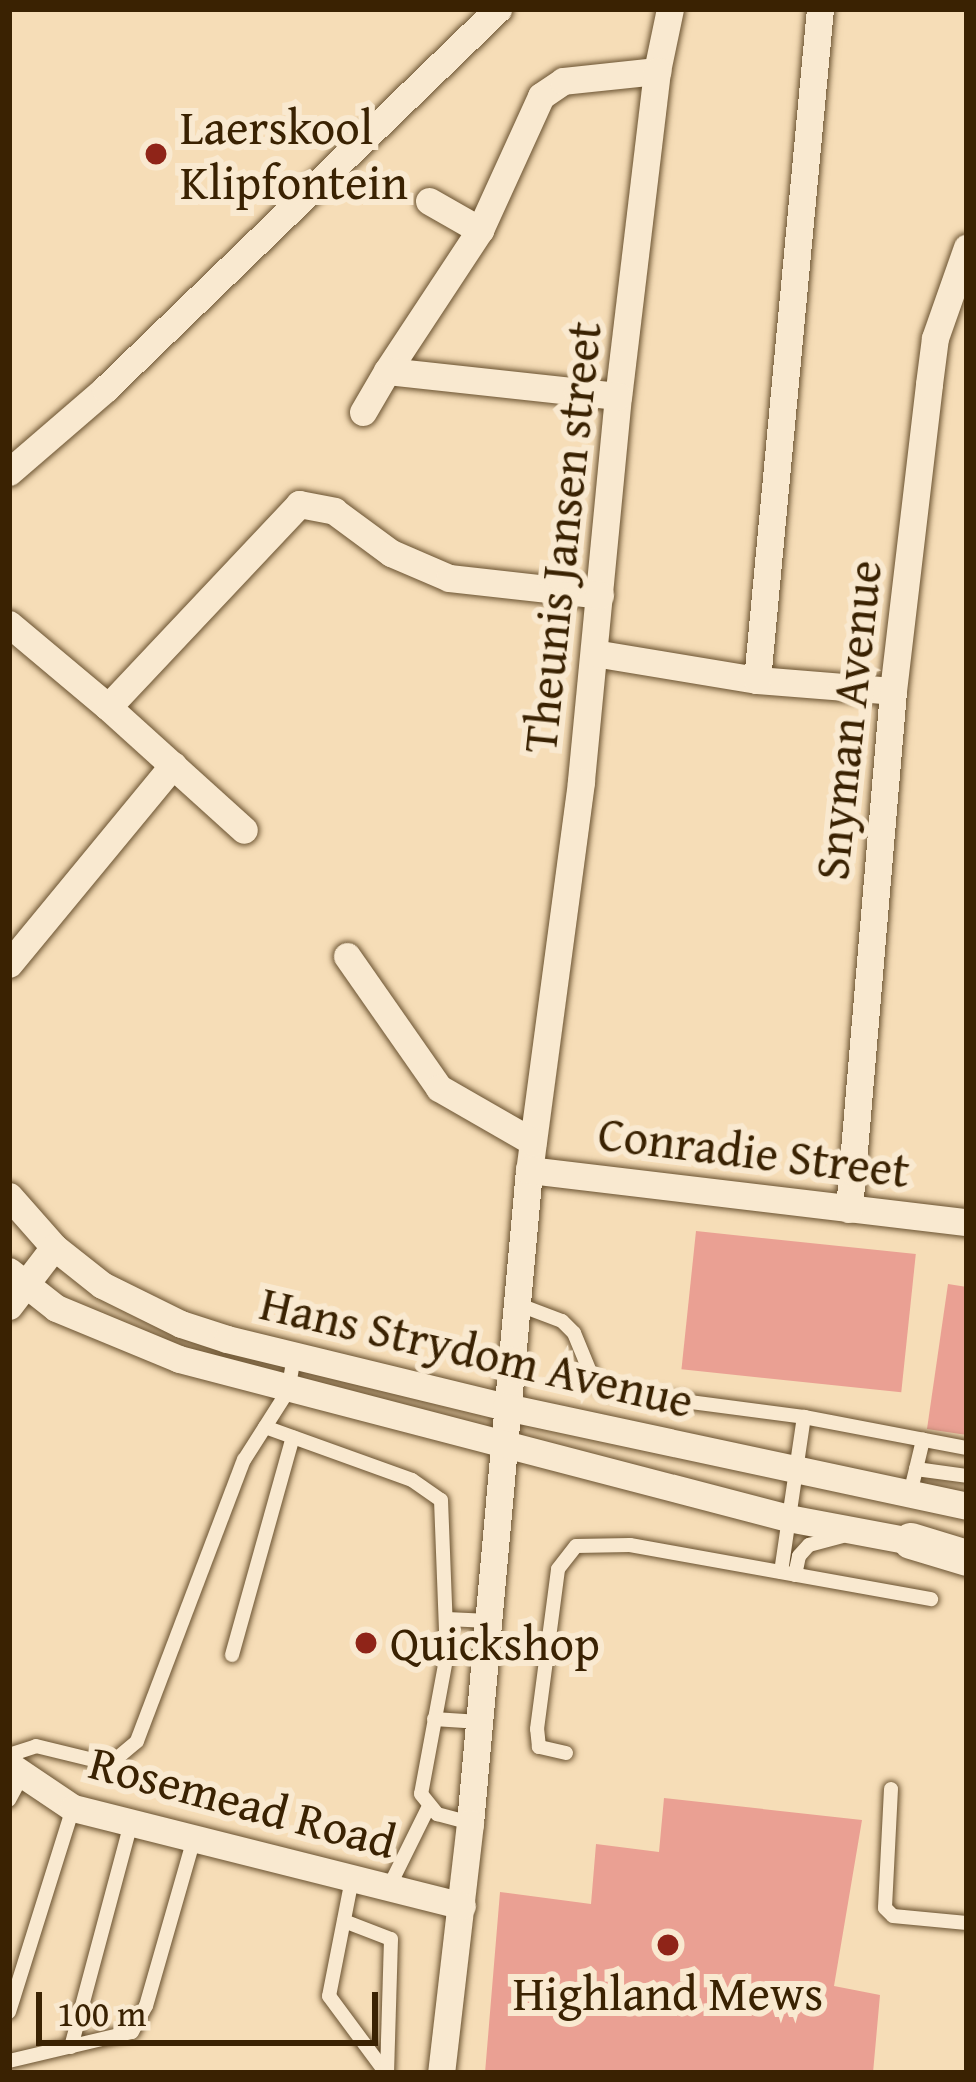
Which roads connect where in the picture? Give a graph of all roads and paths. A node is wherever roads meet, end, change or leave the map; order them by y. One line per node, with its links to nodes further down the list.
1 (498, 9): 11 (street)
2 (670, 9): 4 (street, Theunis Jansen street)
3 (820, 9): 15 (street)
4 (657, 70): 6 (street); 9 (street, Theunis Jansen street)
5 (429, 201): 6 (street)
6 (480, 230): 8 (street)
7 (967, 247): 16 (street, Snyman Avenue)
8 (387, 371): 9 (street); 10 (street)
9 (618, 396): 12 (street, Theunis Jansen street)
10 (363, 412)
11 (9, 472)
12 (600, 595): 14 (street, Theunis Jansen street); 17 (street)
13 (9, 623): 17 (street)
14 (594, 653): 15 (street); 22 (street, Theunis Jansen street)
15 (758, 680): 16 (street)
16 (893, 691): 24 (street, Snyman Avenue)
17 (108, 707): 18 (street)
18 (173, 765): 19 (street); 21 (street)
19 (244, 830)
20 (347, 956): 22 (street)
21 (9, 964)
22 (531, 1156): 24 (street, Conradie Street); 28 (street, Theunis Jansen street)
23 (9, 1196): 26 (street, Hans Strydom Avenue)
24 (849, 1209): 25 (street, Conradie Street)
25 (967, 1222)
26 (54, 1247): 27 (street); 29 (street, Hans Strydom Avenue)
27 (14, 1288): 30 (street, Hans Strydom Avenue)
28 (516, 1304): 31 (street, Theunis Jansen street); 32 (lane)
29 (294, 1356): 30 (lane); 31 (street, Hans Strydom Avenue)
30 (288, 1391): 33 (lane); 36 (street, Hans Strydom Avenue)
31 (506, 1407): 36 (street, Theunis Jansen street); 38 (street, Hans Strydom Avenue)
32 (804, 1417): 35 (lane); 38 (lane)
33 (265, 1427): 34 (lane); 54 (lane)
34 (292, 1437): 48 (lane); 50 (lane)
35 (922, 1440): 37 (lane); 40 (lane)
36 (506, 1448): 42 (street, Hans Strydom Avenue); 49 (street, Theunis Jansen street)
37 (967, 1448)
38 (795, 1469): 40 (street, Hans Strydom Avenue); 42 (lane)
39 (967, 1476): 40 (lane)
40 (913, 1482): 41 (street, Hans Strydom Avenue)
41 (967, 1506)
42 (788, 1518): 43 (street, Hans Strydom Avenue); 46 (lane)
43 (859, 1531): 44 (street, Hans Strydom Avenue); 46 (lane)
44 (911, 1541): 45 (main road)
45 (967, 1554)
46 (788, 1574): 47 (lane); 53 (lane)
47 (931, 1599)
48 (447, 1619): 49 (lane); 51 (lane)
49 (490, 1622): 52 (street, Theunis Jansen street)
50 (232, 1655)
51 (434, 1719): 52 (lane); 57 (lane)
52 (480, 1722): 59 (street, Theunis Jansen street)
53 (566, 1753)
54 (12, 1774): 56 (street, Rosemead Road)
55 (891, 1789): 65 (lane)
56 (73, 1808): 58 (street, Rosemead Road); 66 (lane)
57 (428, 1808): 59 (lane); 62 (lane)
58 (131, 1822): 60 (street, Rosemead Road); 67 (lane)
59 (470, 1823): 63 (street, Theunis Jansen street)
60 (194, 1839): 61 (street, Rosemead Road); 67 (lane)
61 (352, 1878): 62 (street, Rosemead Road); 64 (lane)
62 (389, 1887): 63 (street, Rosemead Road)
63 (462, 1906): 70 (street, Theunis Jansen street)
64 (344, 1921): 69 (lane); 69 (lane)
65 (967, 1923)
66 (9, 2012)
67 (71, 2047): 68 (lane)
68 (9, 2061)
69 (387, 2073)
70 (442, 2073)

